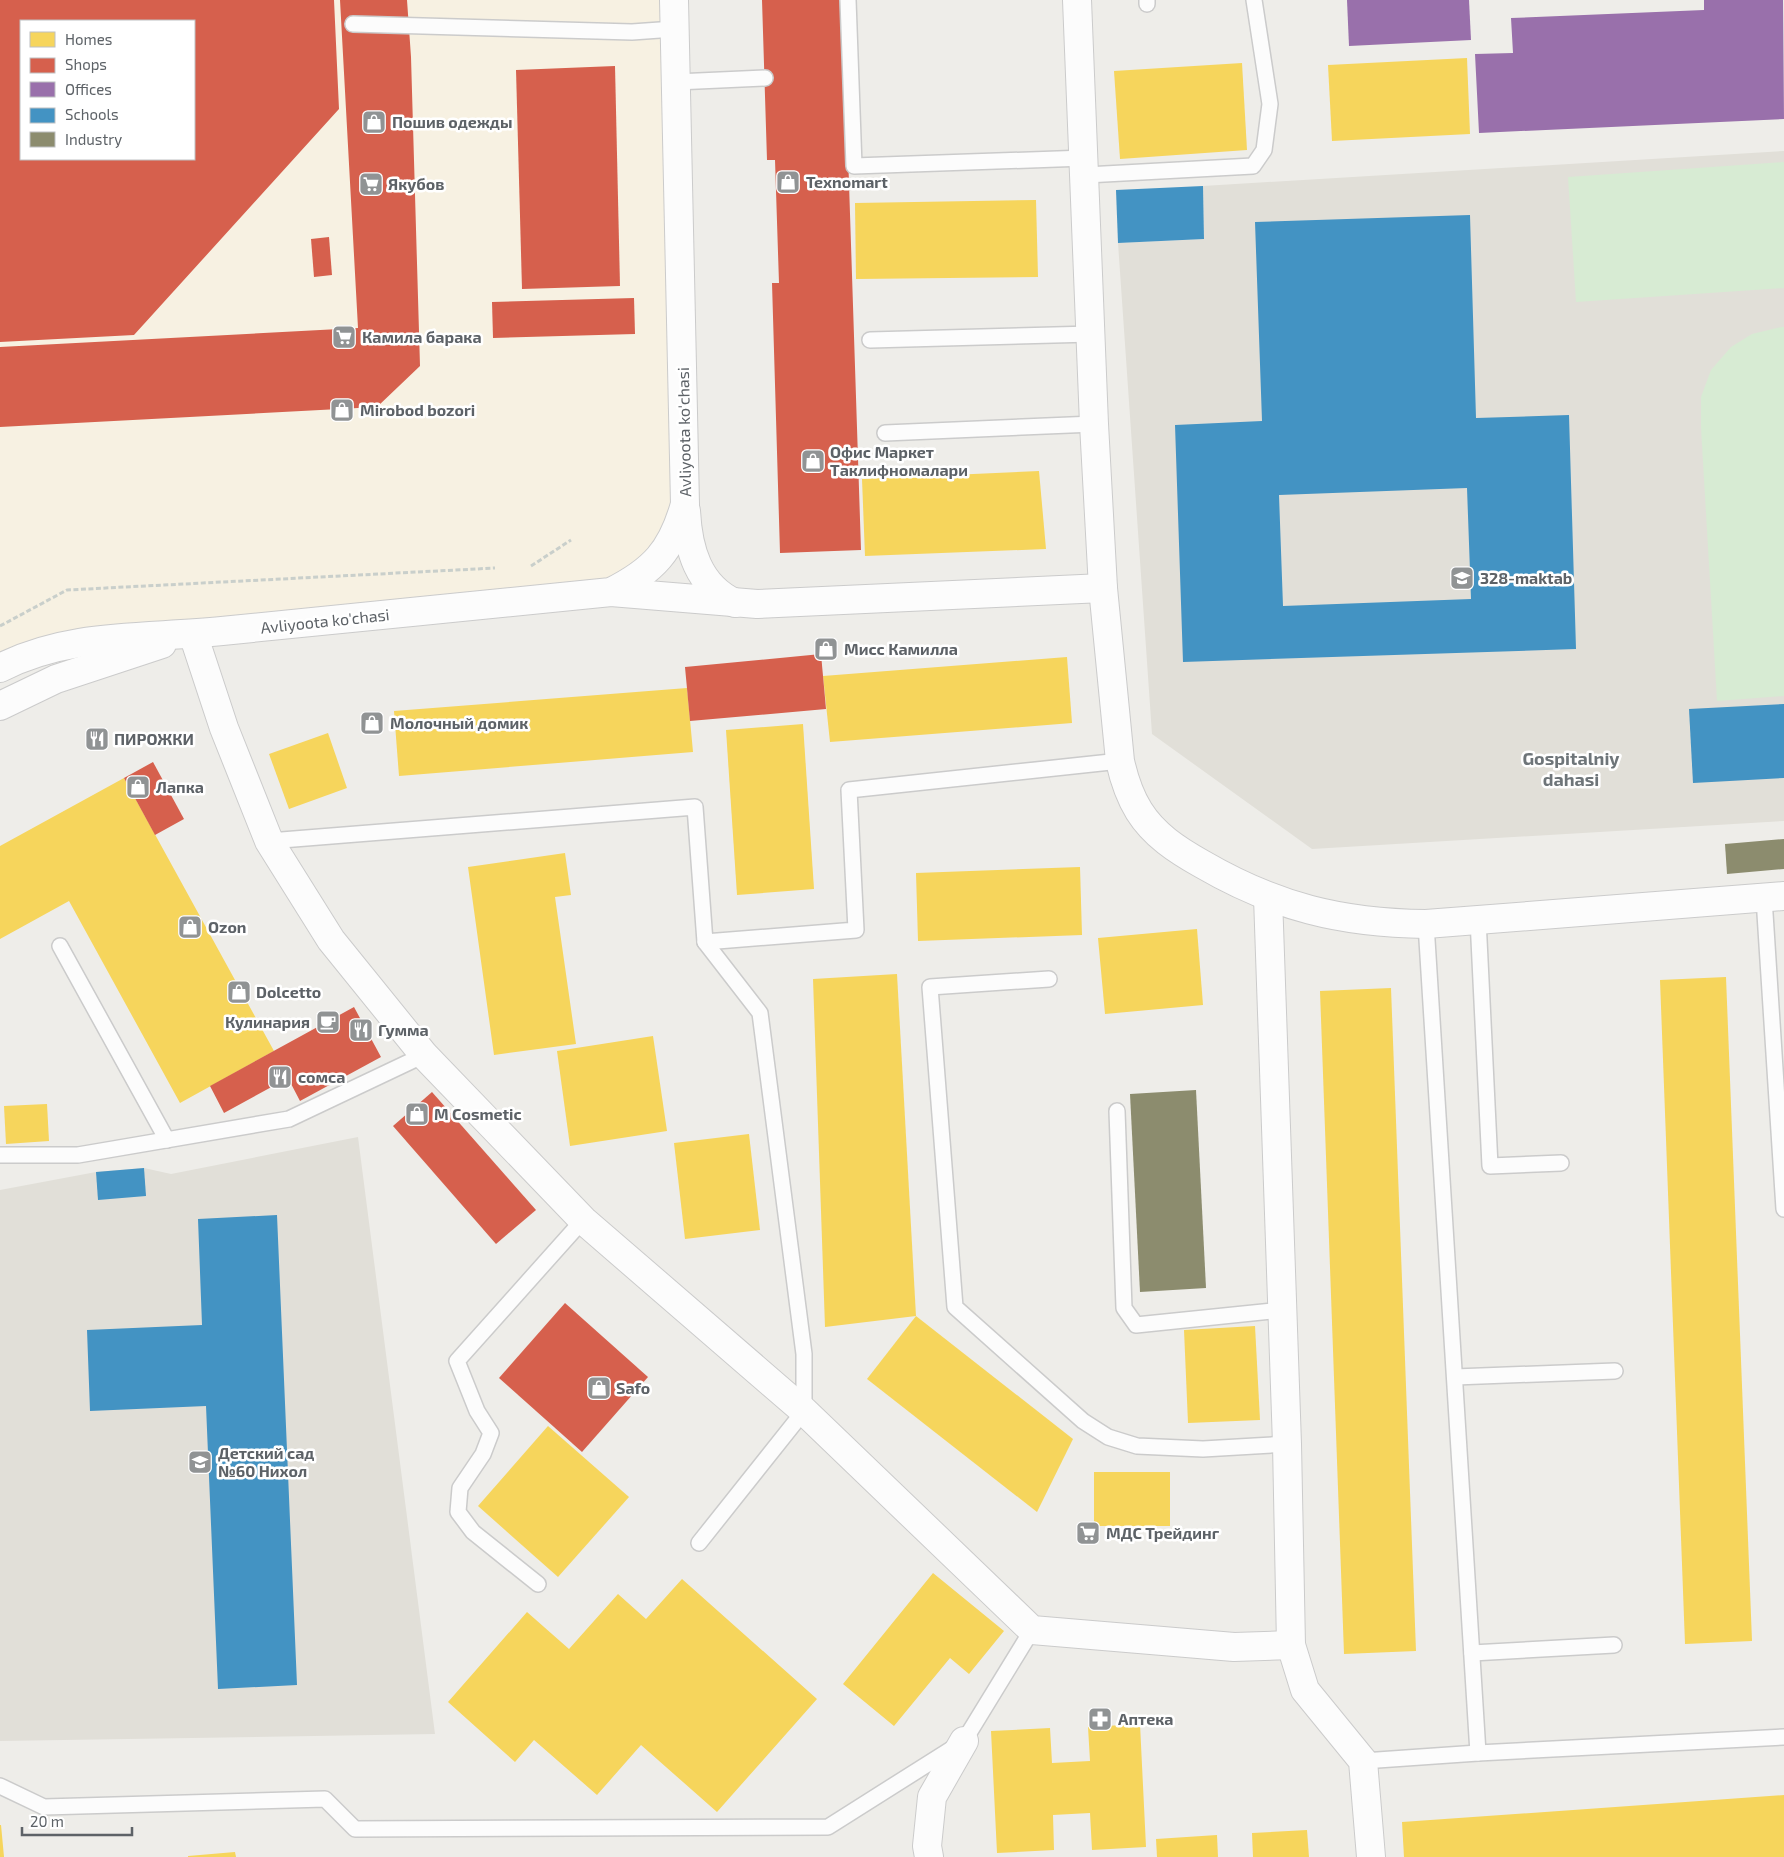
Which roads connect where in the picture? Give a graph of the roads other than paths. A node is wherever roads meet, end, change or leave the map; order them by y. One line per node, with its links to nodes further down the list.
1 (674, 0): 6 (street, Avliyoota ko'chasi)
2 (848, 0): 9 (lane)
3 (1077, 0): 9 (street)
4 (1254, 0): 9 (lane)
5 (352, 24): 6 (lane)
6 (674, 29): 8 (street, Avliyoota ko'chasi)
7 (765, 78): 8 (lane)
8 (676, 82): 14 (street, Avliyoota ko'chasi)
9 (1085, 166): 10 (street)
10 (1092, 334): 11 (lane); 12 (street)
11 (870, 340)
12 (1094, 424): 13 (lane); 15 (street)
13 (885, 433)
14 (685, 504): 16 (street, Avliyoota ko'chasi); 17 (street)
15 (1103, 588): 17 (street); 21 (street)
16 (611, 592): 17 (street); 18 (street, Avliyoota ko'chasi)
17 (735, 602)
18 (193, 634): 19 (street, Avliyoota ko'chasi); 20 (street, Avliyoota ko'chasi); 22 (street)
19 (0, 668)
20 (0, 706)
21 (1120, 761): 23 (street); 27 (lane)
22 (269, 841): 27 (lane); 30 (street)
23 (1268, 897): 26 (street); 38 (street)
24 (1774, 897): 25 (street); 32 (lane)
25 (1478, 919): 26 (street); 35 (lane)
26 (1426, 924): 40 (lane)
27 (705, 942): 41 (lane)
28 (60, 946): 33 (lane)
29 (1049, 979): 42 (lane)
30 (424, 1055): 33 (lane); 37 (street)
31 (1117, 1111): 38 (lane)
32 (1781, 1121): 36 (lane)
33 (167, 1140): 34 (lane)
34 (0, 1155)
35 (1561, 1163)
36 (1784, 1209)
37 (583, 1220): 41 (street); 44 (lane)
38 (1282, 1310): 42 (street)
39 (1615, 1371): 40 (lane)
40 (1455, 1377): 48 (lane)
41 (804, 1411): 43 (lane); 45 (street)
42 (1287, 1444): 46 (street)
43 (699, 1543)
44 (538, 1584)
45 (1032, 1630): 46 (street); 50 (lane)
46 (1291, 1645): 52 (street)
47 (1614, 1646): 48 (lane)
48 (1472, 1653): 51 (lane)
49 (1784, 1737): 51 (lane)
50 (964, 1741): 53 (lane); 54 (street)
51 (1478, 1753): 52 (lane)
52 (1363, 1761): 55 (street)
53 (0, 1786)
54 (929, 1857)
55 (1370, 1857)

